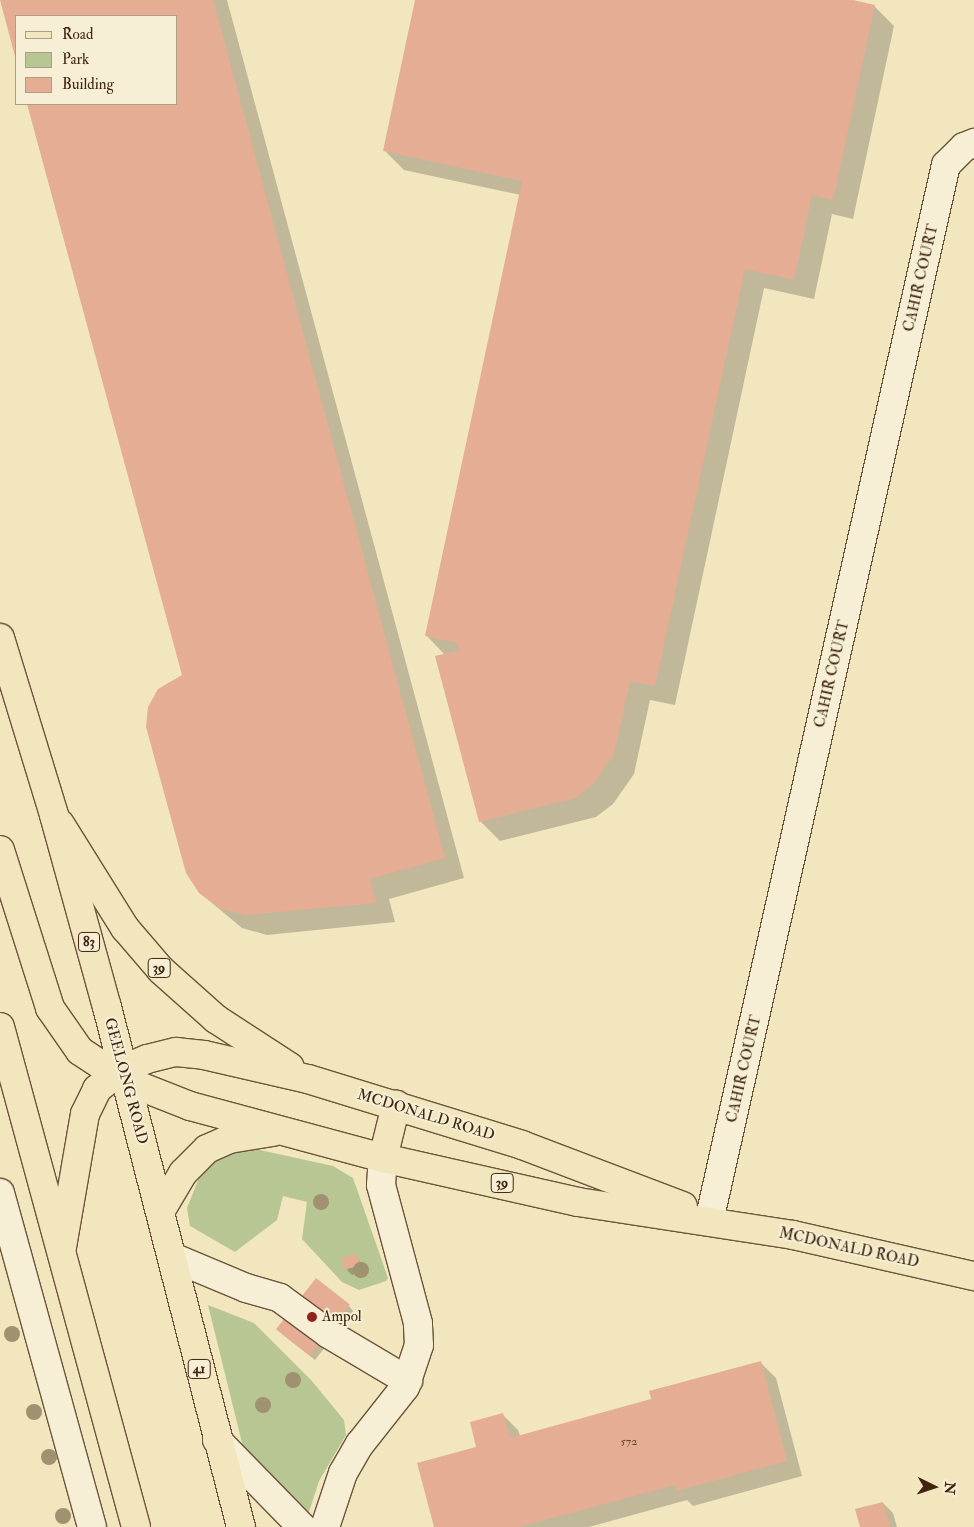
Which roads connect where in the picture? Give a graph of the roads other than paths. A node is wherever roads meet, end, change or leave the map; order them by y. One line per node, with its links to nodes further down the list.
1 (974, 143): 13 (street, CAHIR COURT)
2 (0, 638): 3 (main road, GEELONG ROAD / 83)
3 (54, 815): 6 (main road, GEELONG ROAD / 83); 7 (main road, 39)
4 (0, 850): 6 (main road)
5 (0, 1027): 14 (main road)
6 (120, 1075): 7 (main road, MCDONALD ROAD / 39); 9 (main road, MCDONALD ROAD / 39); 12 (main road, GEELONG ROAD / 83); 14 (main road)
7 (308, 1079): 8 (main road, MCDONALD ROAD / 39)
8 (396, 1105): 10 (main road); 13 (main road, MCDONALD ROAD / 39)
9 (284, 1130): 10 (main road, MCDONALD ROAD / 39); 12 (main road)
10 (383, 1158): 13 (main road, MCDONALD ROAD / 39); 17 (street)
11 (0, 1194): 19 (street)
12 (161, 1210): 15 (main road, GEELONG ROAD / 41)
13 (717, 1220): 16 (main road, MCDONALD ROAD / 39)
14 (61, 1257): 20 (main road)
15 (172, 1257): 17 (street); 18 (main road, GEELONG ROAD / 41)
16 (974, 1276)
17 (408, 1381): 23 (street)
18 (217, 1440): 21 (main road, GEELONG ROAD / 41); 22 (street)
19 (92, 1527)
20 (136, 1527)
21 (241, 1527)
22 (302, 1527)
23 (325, 1527)

